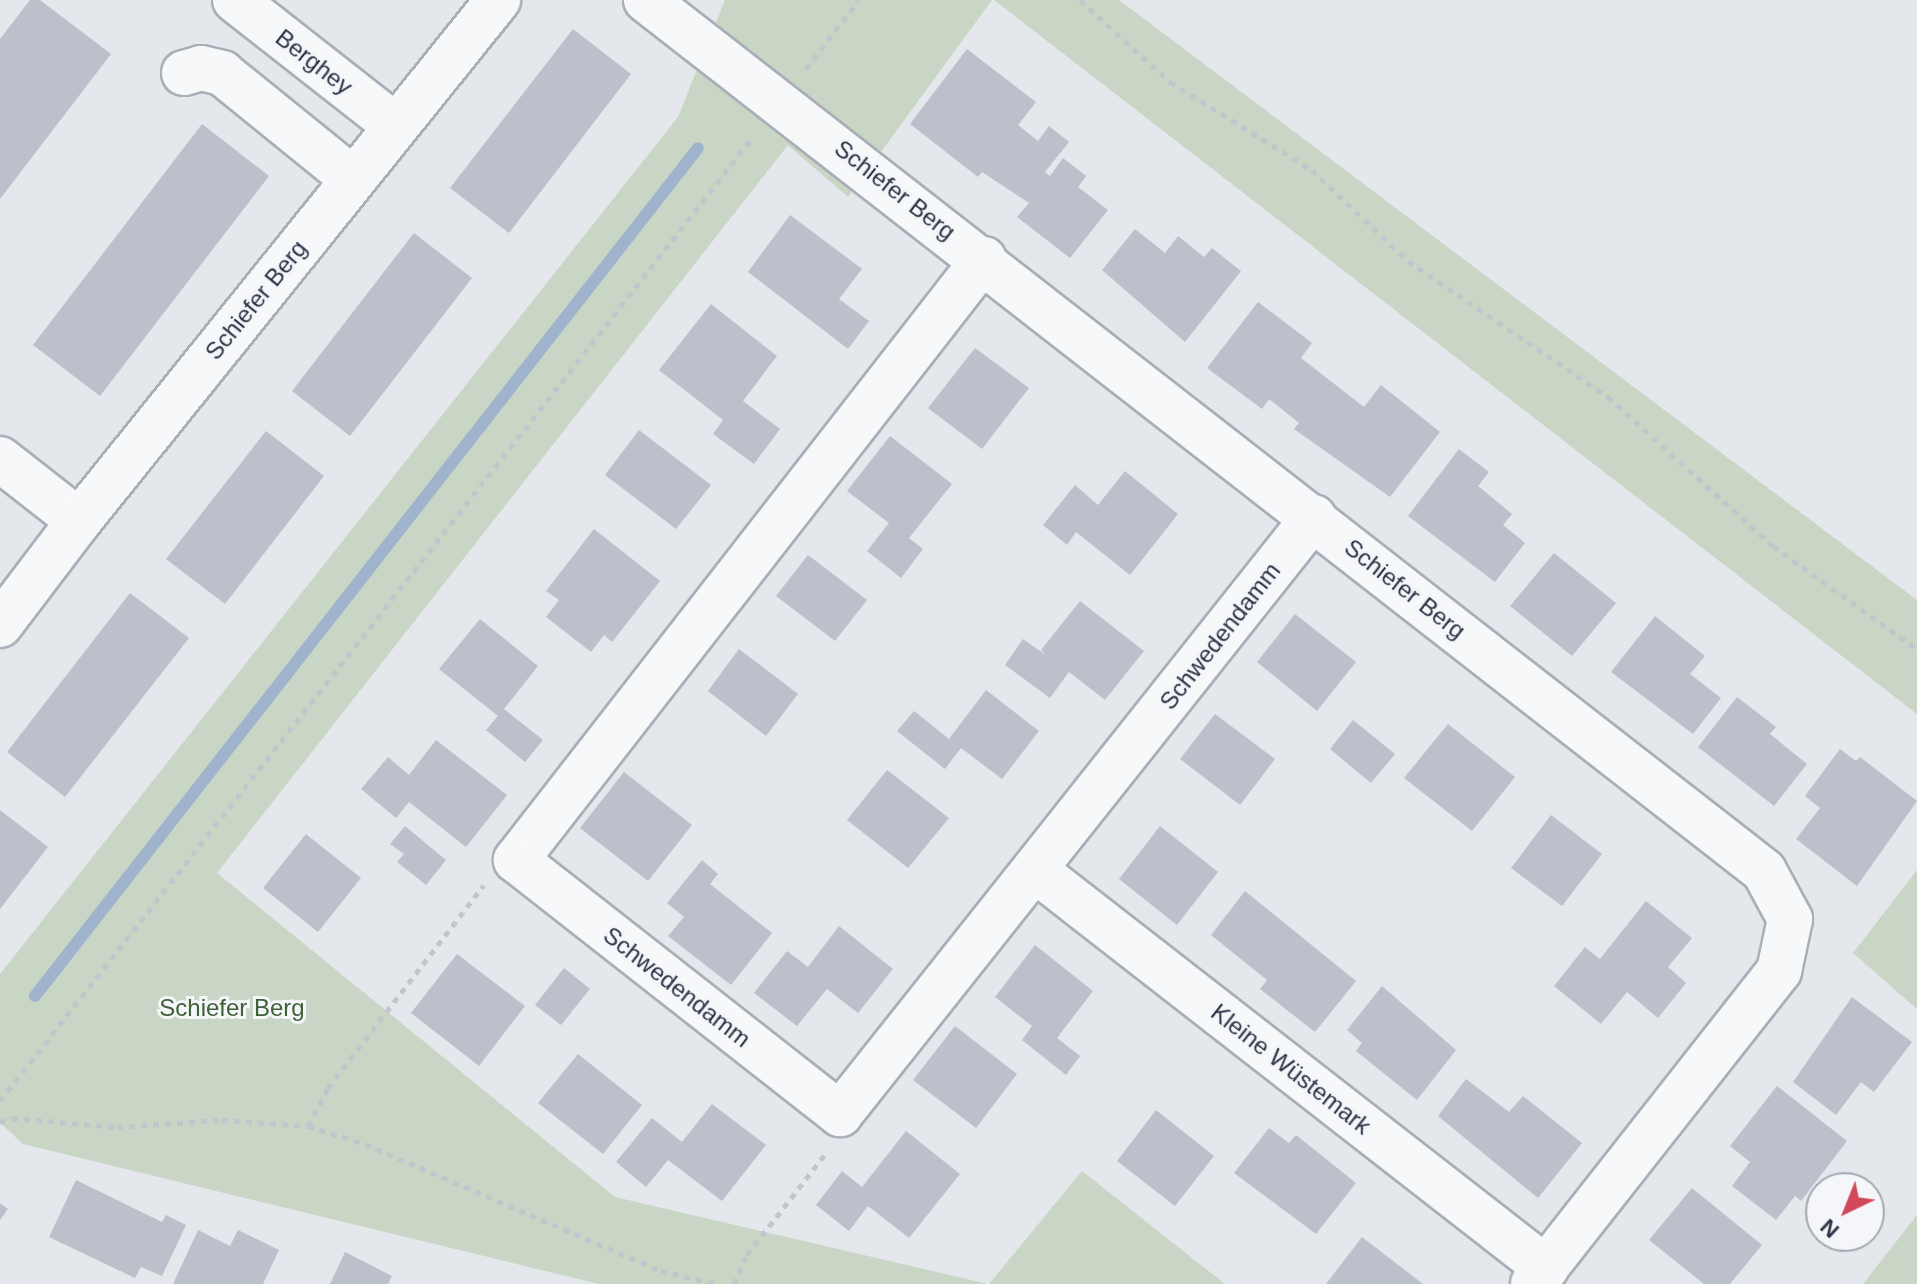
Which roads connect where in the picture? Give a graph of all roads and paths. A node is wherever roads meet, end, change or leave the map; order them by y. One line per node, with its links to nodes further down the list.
1 (235, 0): 8 (street, Berghey)
2 (498, 0): 8 (street, Schiefer Berg)
3 (646, 0): 7 (street, Schiefer Berg)
4 (859, 0): 7 (path)
5 (1080, 0): 15 (path)
6 (184, 73): 9 (street)
7 (781, 101): 10 (street, Schiefer Berg); 18 (path)
8 (393, 124): 9 (street, Schiefer Berg)
9 (353, 179): 13 (street, Schiefer Berg)
10 (984, 259): 12 (street, Schiefer Berg); 16 (street)
11 (0, 459): 13 (street)
12 (1314, 517): 17 (street, Schwedendamm); 22 (street, Schiefer Berg)
13 (79, 521): 14 (street, Schiefer Berg)
14 (0, 625)
15 (1917, 649)
16 (516, 860): 19 (street, Schwedendamm); 21 (path)
17 (1035, 870): 19 (street, Schwedendamm); 22 (street, Kleine Wüstemark)
18 (0, 1101)
19 (840, 1114): 24 (path)
20 (0, 1122): 21 (path)
21 (308, 1126): 23 (path)
22 (1540, 1276)
23 (717, 1284)
24 (734, 1284)

